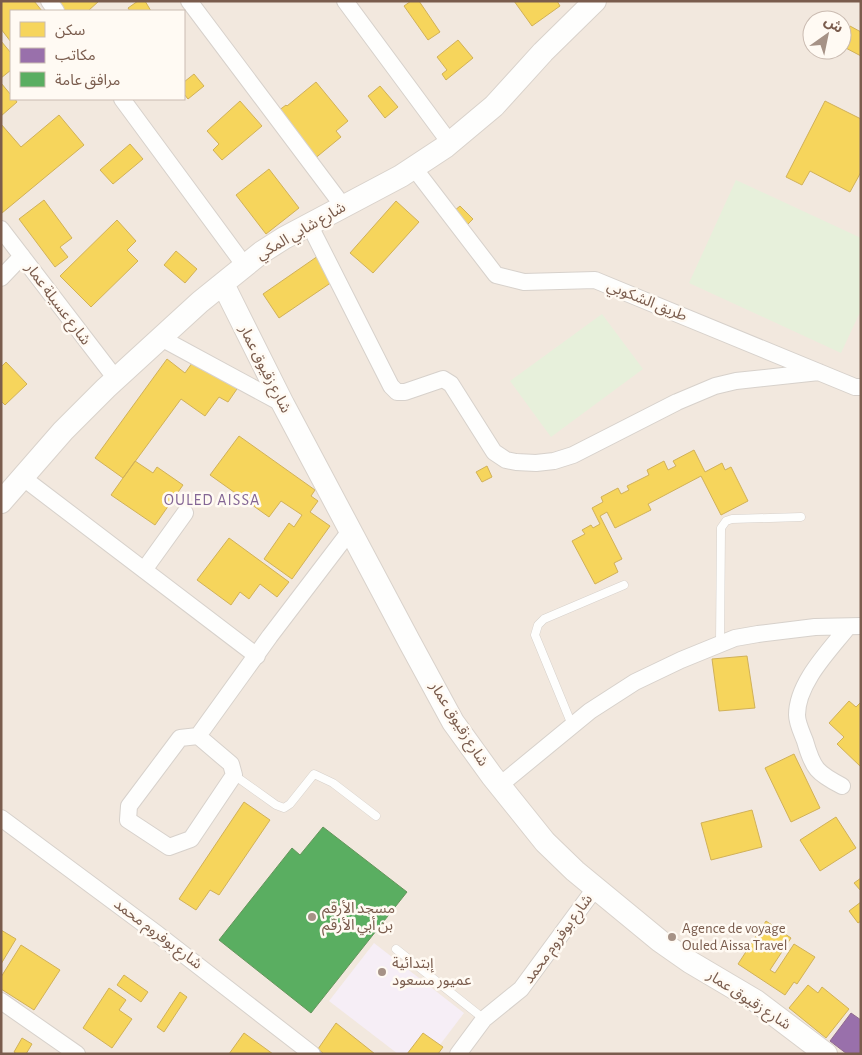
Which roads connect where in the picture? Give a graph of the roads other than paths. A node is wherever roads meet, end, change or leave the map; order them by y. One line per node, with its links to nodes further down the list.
1 (189, 1): 7 (street)
2 (345, 1): 5 (street)
3 (591, 2): 5 (main road, شارع شابي المكي)
4 (123, 100): 11 (street)
5 (450, 143): 6 (main road, شارع شابي المكي)
6 (414, 168): 7 (main road, شارع شابي المكي); 15 (street, طريق الشكوبي)
7 (343, 206): 8 (main road, شارع شابي المكي)
8 (309, 224): 11 (main road, شارع شابي المكي); 15 (street)
9 (1, 229): 10 (street, شارع عسيلة عمار)
10 (22, 256): 12 (street); 16 (street, شارع عسيلة عمار)
11 (245, 266): 13 (main road, شارع شابي المكي)
12 (1, 278)
13 (223, 284): 14 (main road, شارع شابي المكي); 18 (main road, شارع زقيوق عمار)
14 (161, 338): 16 (main road, شارع شابي المكي); 18 (street)
15 (819, 372): 17 (street, طريق الشكوبي)
16 (116, 379): 19 (main road, شارع شابي المكي)
17 (861, 387)
18 (283, 404): 23 (main road, شارع زقيوق عمار)
19 (22, 478): 20 (main road, شارع شابي المكي); 24 (street)
20 (1, 502)
21 (185, 513): 24 (street)
22 (801, 517): 27 (lane)
23 (350, 531): 28 (street); 32 (main road, شارع زقيوق عمار)
24 (144, 570): 28 (street)
25 (624, 584): 29 (lane)
26 (854, 626): 27 (street); 33 (street)
27 (720, 644): 29 (street)
28 (257, 656): 30 (street)
29 (572, 725): 32 (street)
30 (198, 736): 31 (street); 31 (street)
31 (234, 775): 34 (lane)
32 (500, 786): 36 (main road, شارع زقيوق عمار)
33 (842, 786)
34 (376, 816)
35 (1, 818): 41 (street, شارع بوفروم محمد)
36 (596, 888): 39 (street, شارع بوفروم محمد); 43 (main road, شارع زقيوق عمار)
37 (396, 949): 39 (lane)
38 (1, 1001): 40 (street)
39 (484, 1020): 42 (street, شارع بوفروم محمد)
40 (77, 1054)
41 (312, 1054)
42 (458, 1054)
43 (826, 1054)

